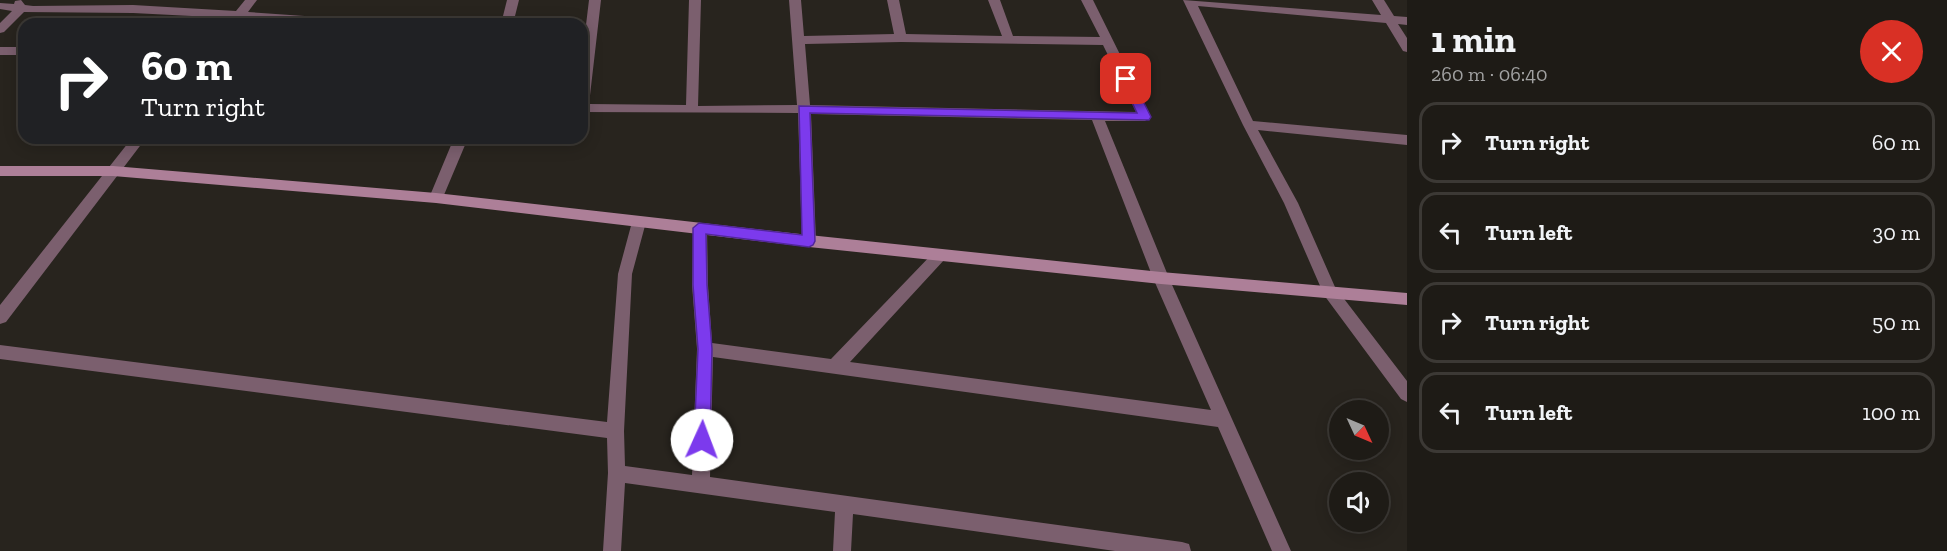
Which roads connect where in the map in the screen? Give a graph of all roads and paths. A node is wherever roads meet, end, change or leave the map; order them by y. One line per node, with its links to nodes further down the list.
1 (251, 0): 13 (street)
2 (513, 0): 16 (street)
3 (595, 0): 27 (street)
4 (695, 0): 30 (street)
5 (795, 0): 21 (street)
6 (893, 0): 20 (street)
7 (994, 0): 22 (street)
8 (1087, 0): 23 (street)
9 (1378, 0): 17 (street)
10 (1189, 1): 17 (street); 32 (street)
11 (22, 5): 12 (street); 13 (street); 19 (street)
12 (0, 6)
13 (240, 14): 14 (street); 15 (street)
14 (237, 18)
15 (289, 18)
16 (508, 18)
17 (1390, 20): 18 (street); 24 (street)
18 (1407, 21)
19 (0, 28)
20 (901, 38): 21 (street); 22 (street)
21 (797, 40): 29 (street)
22 (1009, 40): 23 (street)
23 (1108, 41): 31 (street)
24 (1407, 48)
25 (0, 51): 26 (street)
26 (18, 51)
27 (588, 58)
28 (588, 108): 30 (street)
29 (804, 109): 30 (street); 31 (street); 41 (street)
30 (692, 110)
31 (1097, 117): 43 (street)
32 (1250, 125): 33 (street); 44 (street)
33 (1407, 140)
34 (134, 144): 37 (street)
35 (458, 144): 38 (street)
36 (0, 171): 37 (street)
37 (113, 171): 38 (street); 46 (street)
38 (436, 198): 39 (street)
39 (639, 222): 40 (street); 52 (street)
40 (699, 228): 41 (street); 47 (street)
41 (809, 241): 42 (street)
42 (940, 255): 43 (street); 49 (street)
43 (1161, 278): 44 (street); 51 (street)
44 (1329, 291): 45 (street); 50 (street)
45 (1407, 299)
46 (0, 317)
47 (705, 349): 49 (street); 54 (street)
48 (0, 352): 52 (street)
49 (834, 367): 51 (street)
50 (1407, 394)
51 (1224, 420): 59 (street)
52 (615, 431): 53 (street)
53 (617, 473): 54 (street); 56 (street)
54 (701, 484): 55 (street)
55 (844, 504): 57 (street); 58 (street)
56 (612, 551)
57 (842, 551)
58 (1182, 551)
59 (1282, 551)

